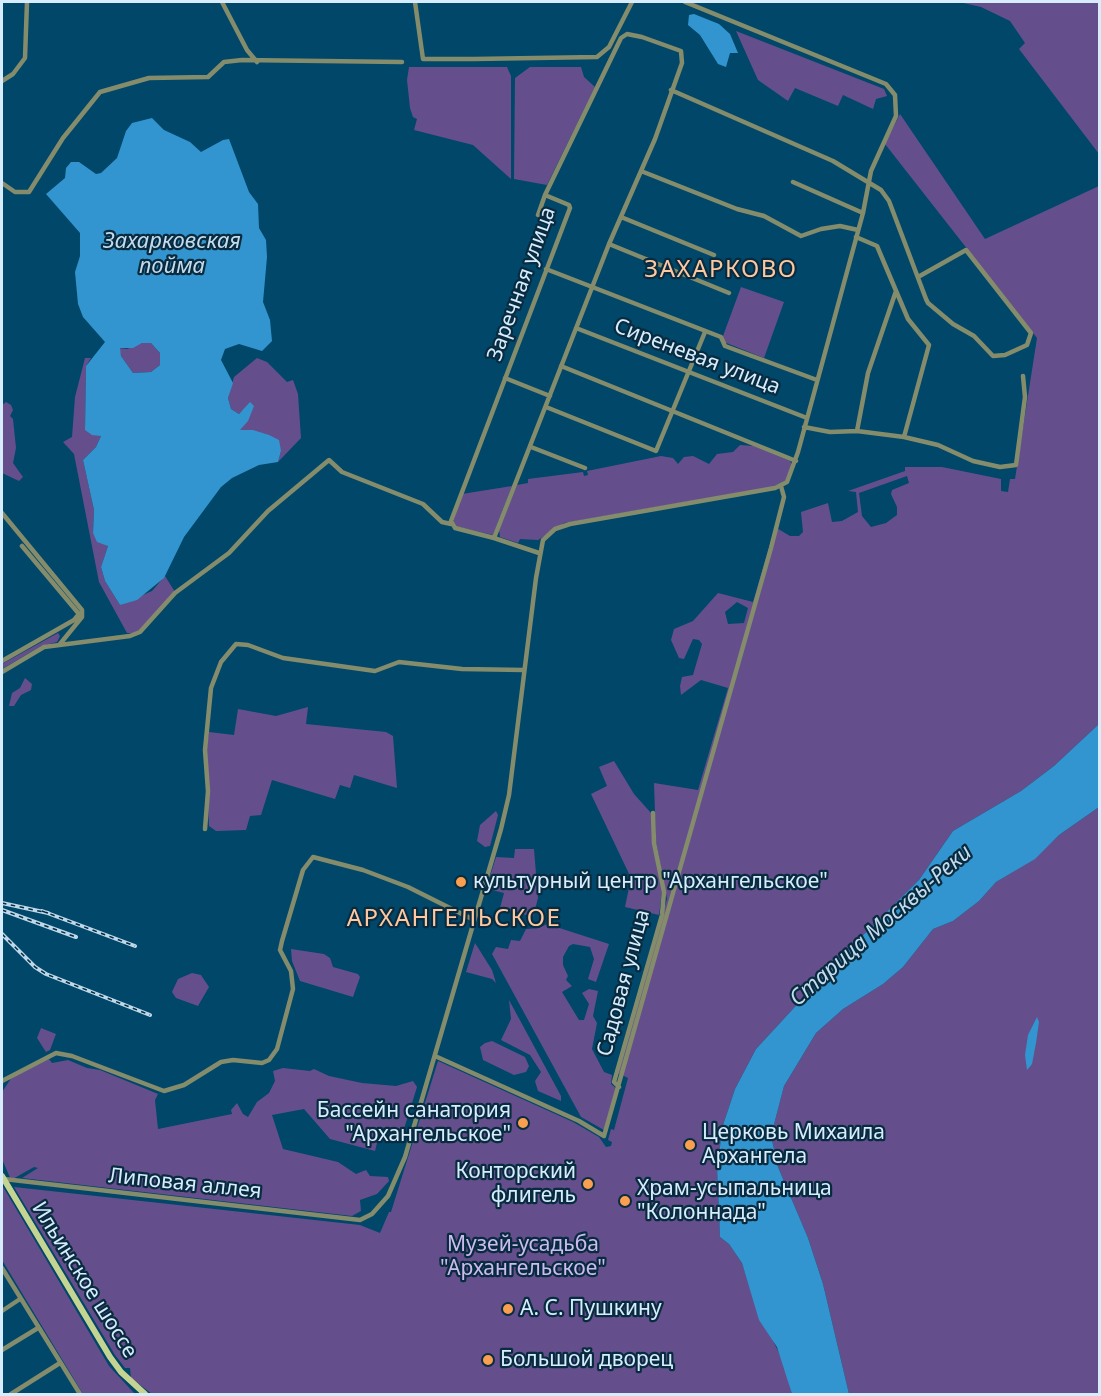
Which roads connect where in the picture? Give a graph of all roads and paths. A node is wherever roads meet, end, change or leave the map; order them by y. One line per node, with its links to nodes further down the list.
1 (27, 2): 8 (street)
2 (222, 2): 6 (street)
3 (415, 2): 4 (street)
4 (632, 2)
5 (685, 2): 13 (street)
6 (257, 62): 7 (street); 12 (street)
7 (402, 62)
8 (2, 81)
9 (671, 90): 10 (street); 13 (street); 14 (street, Заречная улица)
10 (641, 171): 17 (street); 18 (street)
11 (793, 182): 15 (street)
12 (2, 183)
13 (869, 183): 15 (street); 23 (street)
14 (545, 195): 16 (street); 22 (street, Заречная улица)
15 (863, 213): 18 (street)
16 (538, 215)
17 (621, 217): 20 (street); 21 (street)
18 (858, 230): 19 (street)
19 (856, 237): 25 (street); 33 (street)
20 (609, 244): 24 (street); 26 (street)
21 (714, 255)
22 (546, 269): 24 (street); 32 (street, Заречная улица)
23 (918, 277): 23 (street)
24 (592, 288): 27 (street); 28 (street)
25 (897, 289): 39 (street); 40 (street)
26 (729, 293)
27 (576, 328): 29 (street); 30 (street, Сиреневая улица)
28 (705, 332): 30 (street); 33 (street)
29 (561, 366): 34 (street); 36 (street)
30 (688, 372): 36 (street); 37 (street, Сиреневая улица)
31 (1023, 376): 40 (street)
32 (505, 378): 34 (street); 46 (street, Заречная улица)
33 (817, 380): 37 (street)
34 (550, 396): 35 (street)
35 (546, 407): 36 (street); 41 (street)
36 (673, 412): 42 (street)
37 (807, 418): 38 (street)
38 (804, 427): 39 (street); 42 (street)
39 (857, 431): 40 (street)
40 (904, 437)
41 (531, 447): 43 (street); 47 (street)
42 (796, 461): 44 (street)
43 (585, 468)
44 (781, 486): 49 (street); 61 (street)
45 (2, 513): 51 (street)
46 (451, 524): 47 (street); 52 (street)
47 (494, 538): 49 (street)
48 (21, 546): 50 (street)
49 (539, 553): 54 (street)
50 (65, 625): 51 (street); 53 (street)
51 (68, 632): 52 (street)
52 (60, 644): 55 (street)
53 (2, 661)
54 (524, 670): 57 (street); 58 (street)
55 (2, 672)
56 (653, 813): 61 (street, Садовая улица)
57 (205, 829)
58 (474, 920): 59 (street); 60 (street)
59 (435, 1056): 61 (street); 62 (street, Липовая аллея)
60 (2, 1081)
61 (619, 1087)
62 (2, 1178): 71 (main road, Ильинское шоссе)
63 (2, 1268): 64 (street)
64 (20, 1299): 65 (street); 66 (street)
65 (2, 1311)
66 (38, 1328): 67 (street); 68 (street)
67 (2, 1350)
68 (60, 1363): 69 (street); 70 (street)
69 (11, 1395)
70 (80, 1395)
71 (145, 1395)

